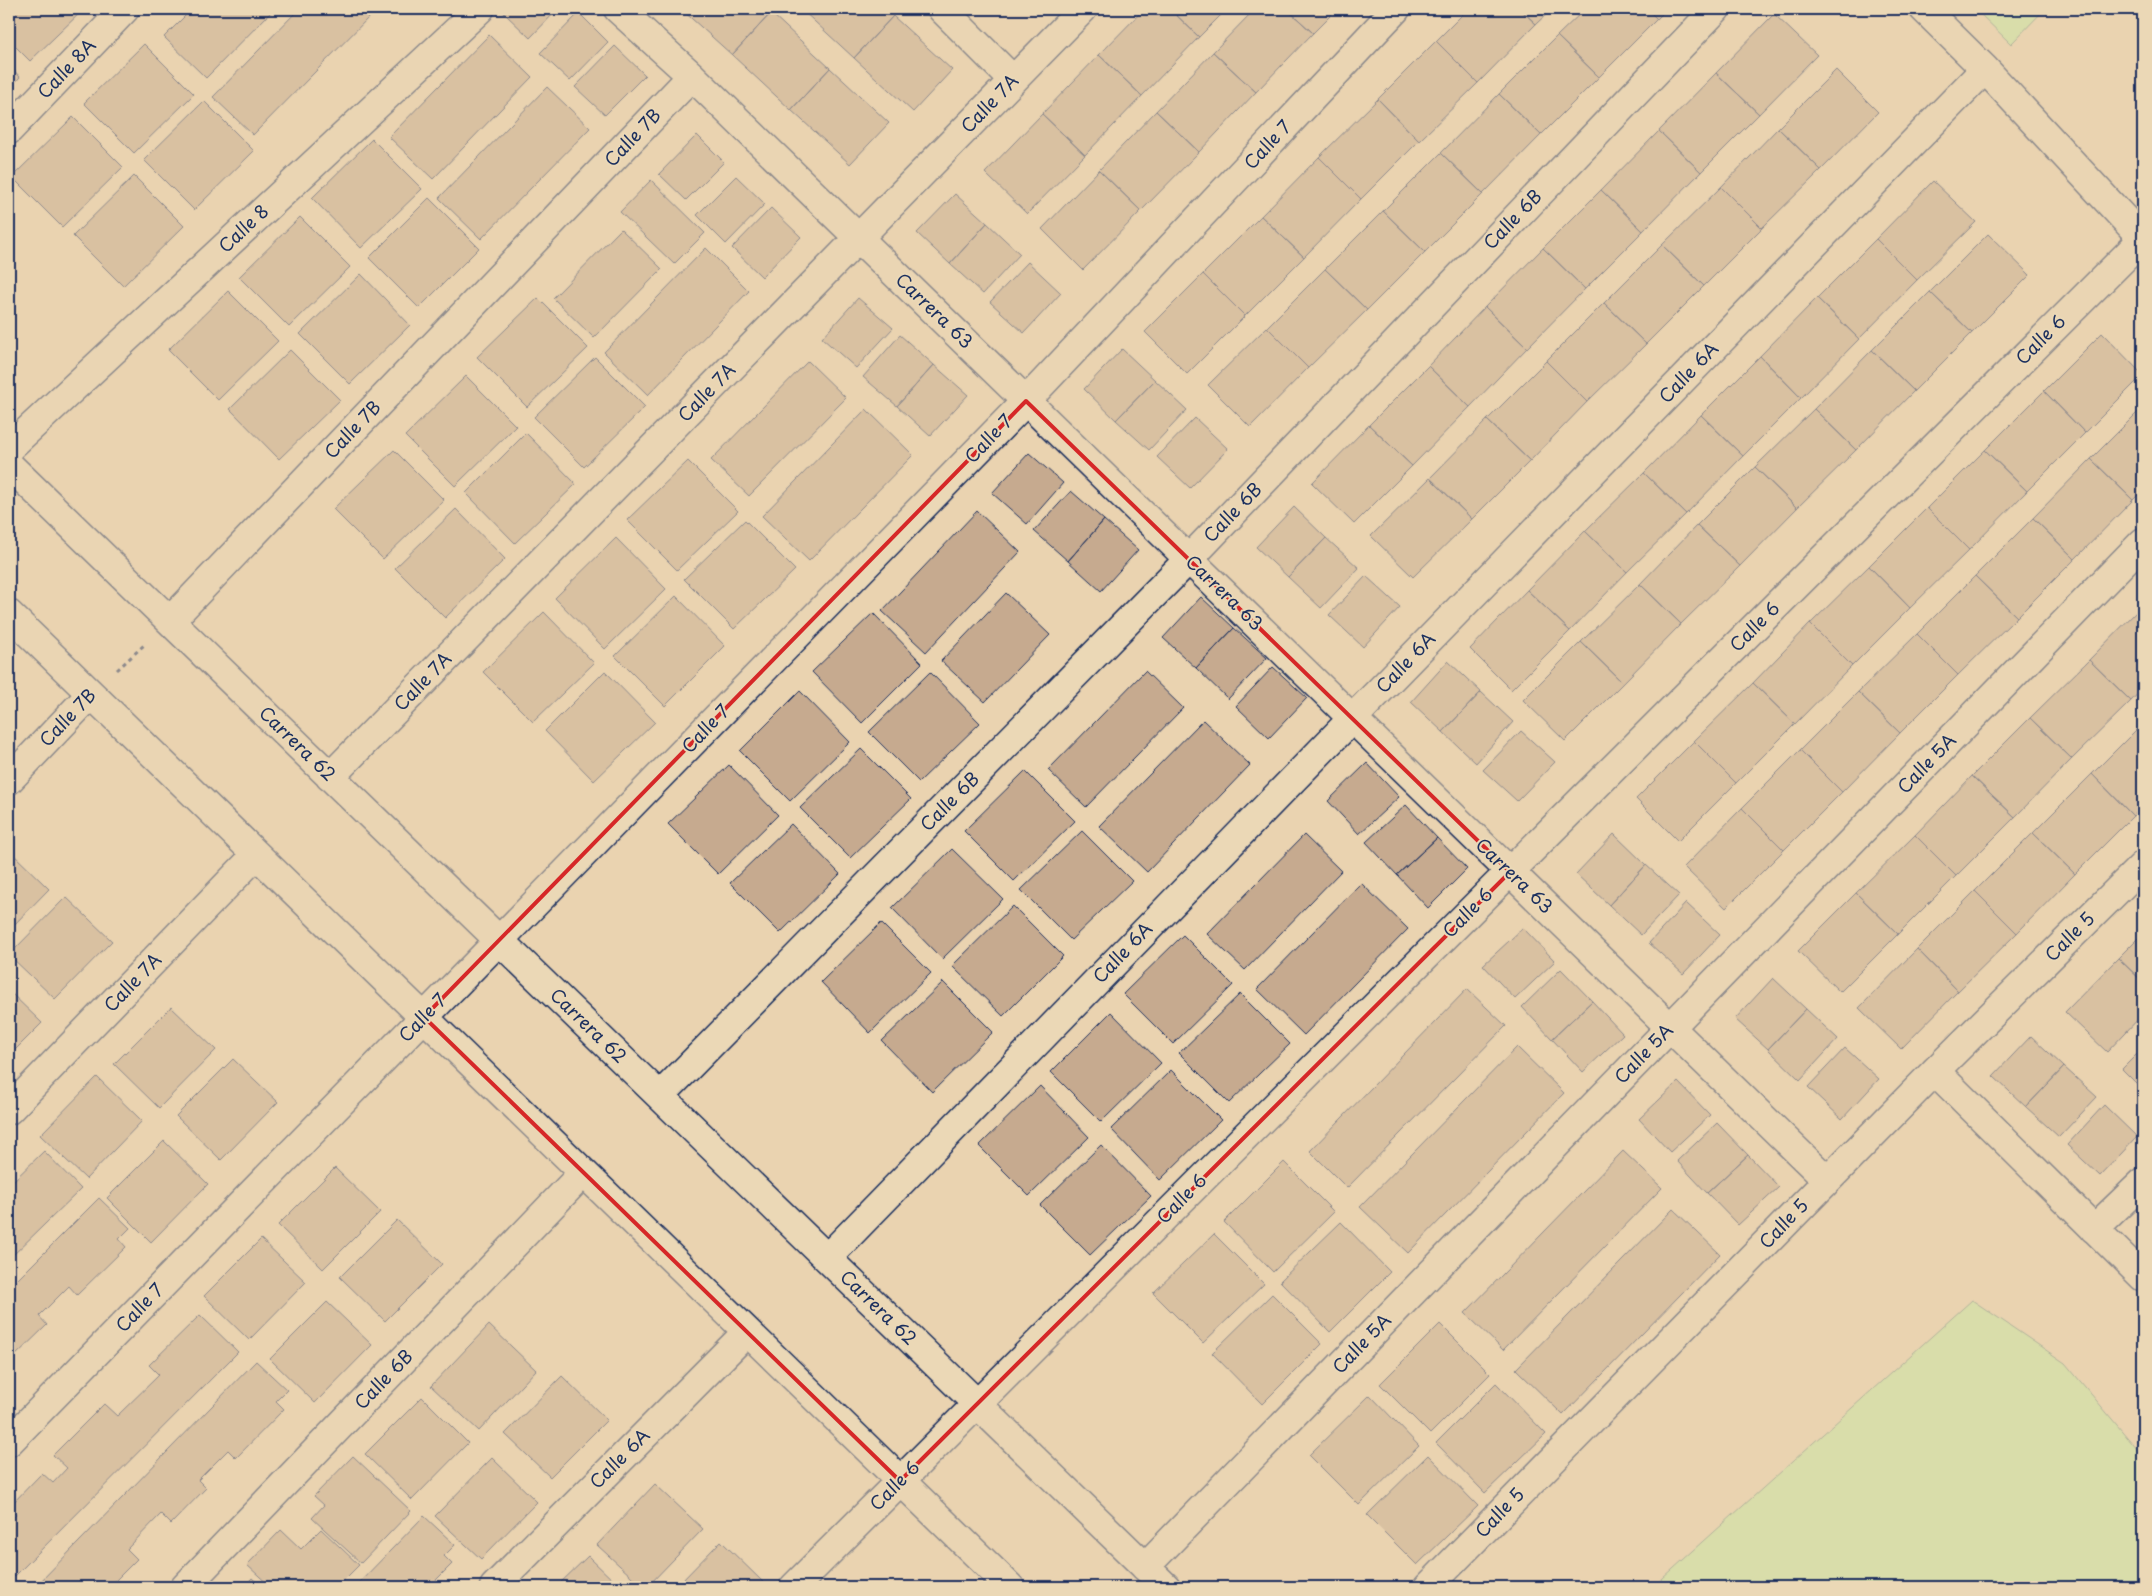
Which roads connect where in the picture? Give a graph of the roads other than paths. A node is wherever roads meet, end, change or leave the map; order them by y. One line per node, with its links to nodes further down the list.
1 (124, 9): 12 (street, Calle 8A)
2 (480, 9): 16 (street, Calle 8)
3 (618, 9): 10 (street, Carrera 63)
4 (942, 9): 11 (street)
5 (1083, 9): 11 (street, Calle 7A)
6 (1396, 9): 15 (street, Calle 7)
7 (1716, 9): 19 (street, Calle 6B)
8 (1924, 9): 9 (street)
9 (1985, 69): 14 (street); 23 (street, Calle 6A)
10 (692, 76): 13 (street, Carrera 63); 21 (street, Calle 7B)
11 (1013, 80): 13 (street, Calle 7A)
12 (9, 130)
13 (858, 238): 15 (street, Carrera 63); 24 (street, Calle 7A)
14 (2143, 239): 28 (street, Calle 6)
15 (1026, 401): 19 (street, Carrera 63); 29 (street, Calle 7)
16 (9, 448)
17 (9, 465): 21 (street, Carrera 62)
18 (2143, 542): 31 (street, Calle 5A)
19 (1189, 559): 23 (street, Carrera 63); 33 (street, Calle 6B)
20 (9, 614): 22 (street)
21 (170, 621): 24 (street, Carrera 62)
22 (91, 694): 25 (street, Calle 7B); 26 (street)
23 (1352, 718): 28 (street, Carrera 63); 39 (street, Calle 6A)
24 (330, 777): 29 (street, Carrera 62)
25 (9, 780)
26 (256, 855): 30 (street); 34 (street, Calle 7A)
27 (2143, 864): 32 (street, Calle 5)
28 (1510, 872): 31 (street, Carrera 63); 42 (street, Calle 6)
29 (499, 940): 30 (street, Calle 7); 33 (street, Carrera 62)
30 (424, 1017): 35 (street); 43 (street, Calle 7)
31 (1670, 1027): 36 (street, Carrera 63); 45 (street, Calle 5A)
32 (1935, 1071): 36 (street, Calle 5); 38 (street)
33 (660, 1096): 39 (street, Carrera 62)
34 (9, 1110)
35 (584, 1173): 41 (street); 46 (street, Calle 6B)
36 (1828, 1180): 51 (street, Calle 5)
37 (2143, 1182): 38 (street)
38 (2094, 1229): 40 (street)
39 (827, 1258): 42 (street, Carrera 62)
40 (2143, 1277)
41 (747, 1332): 44 (street); 47 (street, Calle 6A)
42 (977, 1404): 44 (street, Calle 6); 45 (street, Carrera 62)
43 (9, 1442)
44 (900, 1481): 48 (street, Calle 6); 49 (street)
45 (1145, 1567): 50 (street, Carrera 62)
46 (185, 1587)
47 (494, 1587)
48 (794, 1587)
49 (1010, 1587)
50 (1166, 1587)
51 (1428, 1587)

